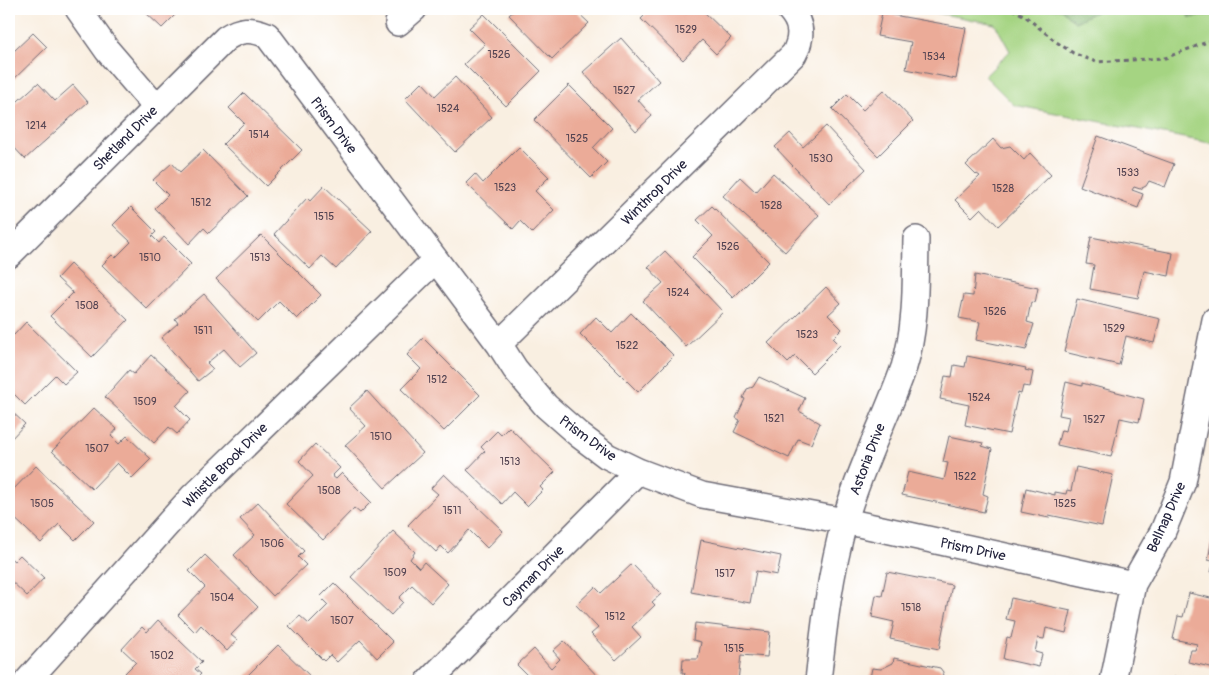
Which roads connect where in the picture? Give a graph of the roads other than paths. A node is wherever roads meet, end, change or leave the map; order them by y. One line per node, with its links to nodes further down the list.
1 (78, 9): 4 (street)
2 (790, 9): 9 (street, Winthrop Drive)
3 (246, 29): 4 (street, Shetland Drive); 7 (street, Prism Drive)
4 (156, 107): 6 (street, Shetland Drive)
5 (916, 239): 11 (street, Astoria Drive)
6 (9, 255)
7 (435, 260): 9 (street, Prism Drive); 13 (street, Whistle Brook Drive)
8 (1215, 320): 12 (street, Bellnap Drive)
9 (499, 344): 10 (street, Prism Drive)
10 (638, 471): 11 (street, Prism Drive); 14 (street, Cayman Drive)
11 (844, 521): 12 (street, Prism Drive); 15 (street, Astoria Drive)
12 (1133, 584): 16 (street, Bellnap Drive)
13 (28, 681)
14 (429, 681)
15 (818, 681)
16 (1113, 681)

